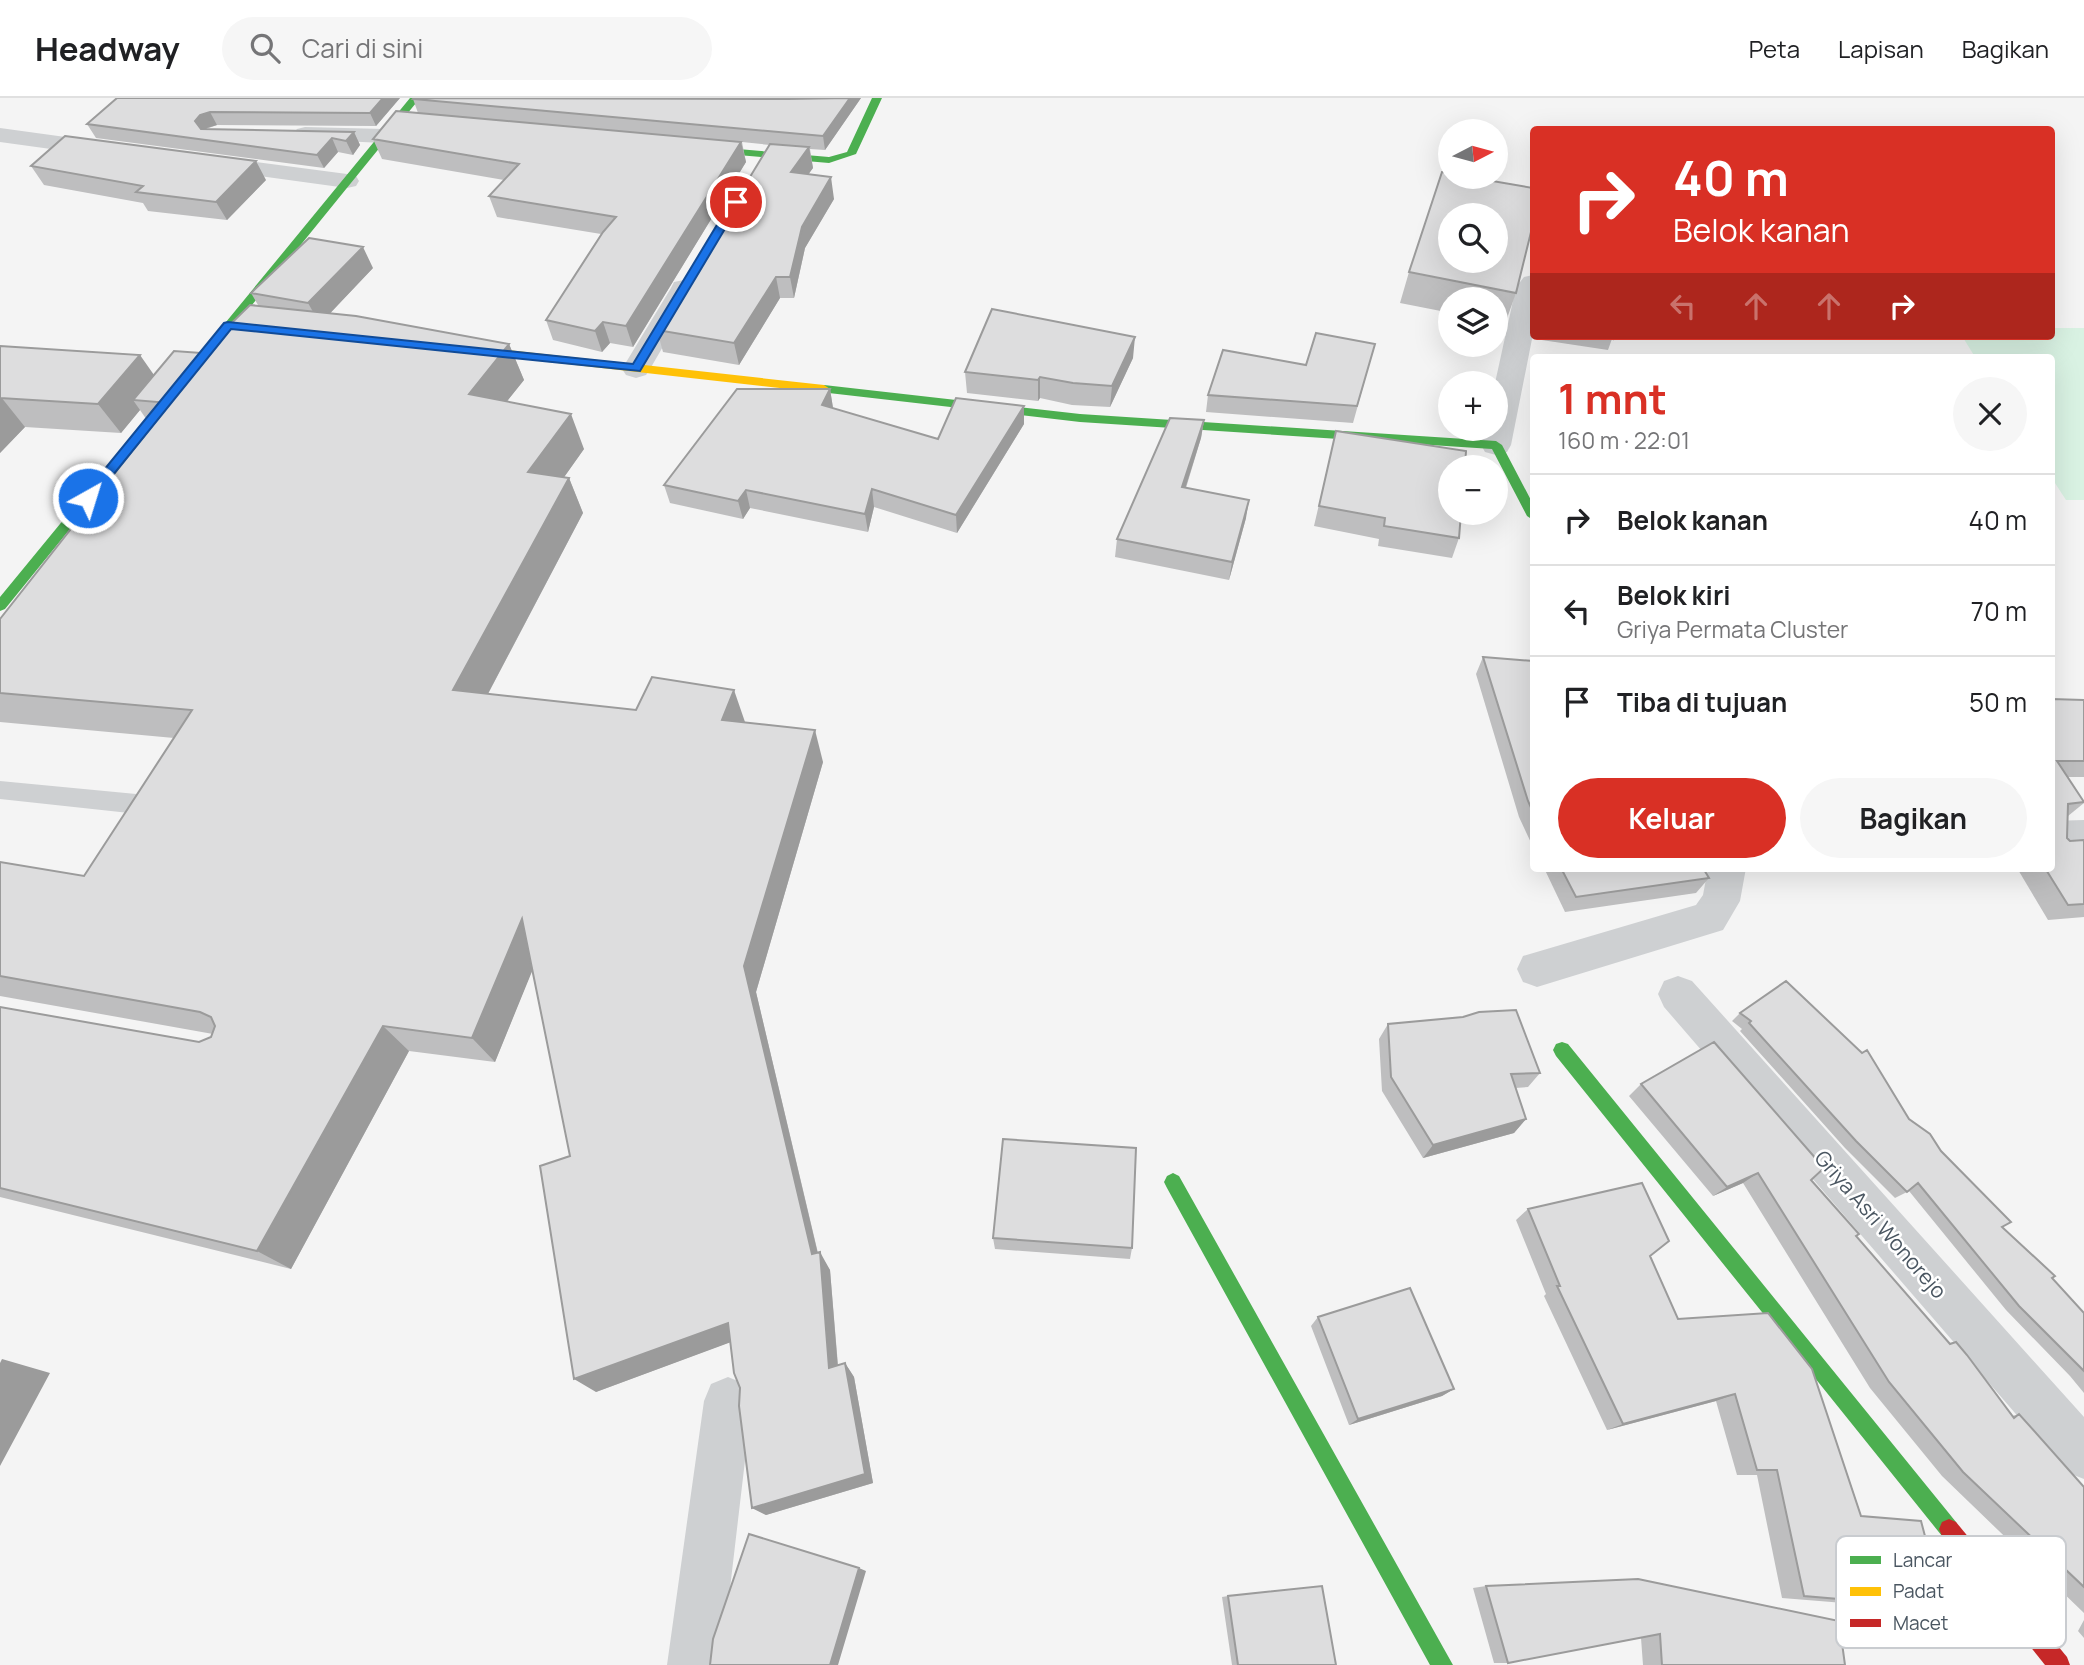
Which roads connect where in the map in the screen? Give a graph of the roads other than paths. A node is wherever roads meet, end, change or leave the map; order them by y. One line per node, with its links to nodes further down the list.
1 (415, 98): 4 (street)
2 (877, 98): 9 (street)
3 (419, 122): 4 (street)
4 (390, 128): 5 (street); 12 (street)
5 (284, 134)
6 (0, 135): 8 (street)
7 (681, 147): 9 (street)
8 (139, 153)
9 (765, 155): 11 (street)
10 (180, 159): 12 (street)
11 (750, 178)
12 (347, 181): 15 (street)
13 (700, 262): 18 (street)
14 (1530, 286): 19 (street)
15 (228, 325): 16 (street); 21 (street)
16 (255, 328)
17 (446, 348): 18 (street)
18 (636, 369): 19 (street)
19 (1496, 445): 20 (street)
20 (1530, 510)
21 (0, 606)
22 (0, 790): 23 (lane)
23 (157, 806)
24 (2084, 836): 25 (street)
25 (2055, 837)
26 (1726, 872): 27 (street)
27 (1537, 969)
28 (1678, 994): 32 (street, Griya Asri Wonorejo)
29 (1562, 1050): 33 (street)
30 (1173, 1182): 36 (street)
31 (728, 1401): 35 (street)
32 (2084, 1454)
33 (1955, 1536)
34 (2045, 1648): 37 (street)
35 (694, 1665)
36 (1442, 1665)
37 (2059, 1665)

